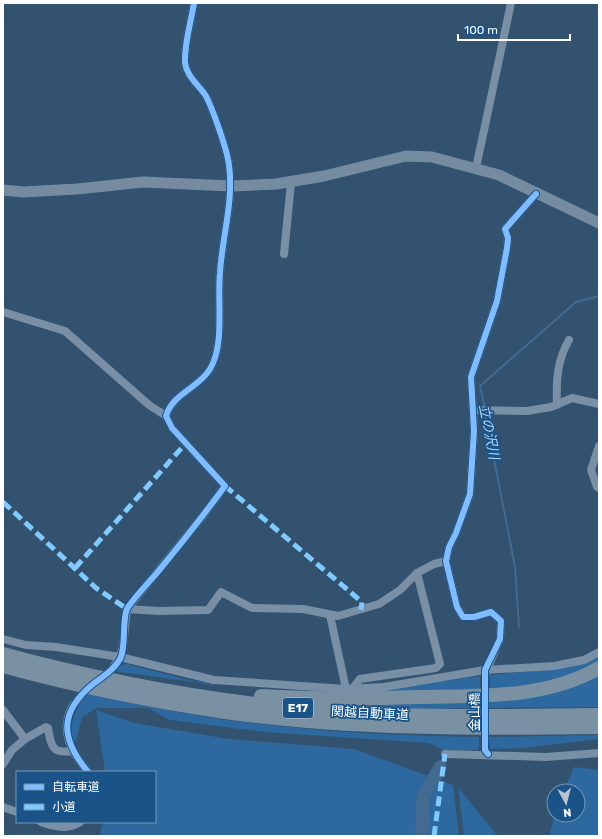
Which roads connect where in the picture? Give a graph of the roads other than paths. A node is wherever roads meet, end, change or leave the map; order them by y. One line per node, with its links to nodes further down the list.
1 (194, 3): 5 (street)
2 (511, 3): 3 (street)
3 (476, 168): 4 (street); 7 (street)
4 (291, 183): 5 (street); 9 (street)
5 (231, 186): 6 (street); 15 (street)
6 (5, 193)
7 (536, 194): 8 (street); 14 (street)
8 (599, 223)
9 (284, 254)
10 (3, 312): 15 (street)
11 (569, 340): 13 (street)
12 (599, 404): 13 (street)
13 (557, 405): 14 (street)
14 (473, 410): 18 (street)
15 (166, 416): 20 (street)
16 (599, 446): 17 (street)
17 (599, 488)
18 (446, 561): 19 (street); 29 (street)
19 (417, 574): 21 (street); 31 (street)
20 (127, 609): 21 (street); 25 (street)
21 (330, 615): 31 (street)
22 (3, 639): 25 (street)
23 (599, 652): 29 (street)
24 (3, 654): 30 (highway, 関越自動車道 / E17)
25 (120, 657): 28 (street); 31 (street)
26 (3, 666): 35 (highway, 関越自動車道 / E17)
27 (599, 668): 30 (highway)
28 (112, 669)
29 (485, 673): 31 (street); 38 (street, 金山橋, bridge)
30 (131, 684): 34 (highway, 関越自動車道 / E17)
31 (350, 688)
32 (83, 692): 37 (street)
33 (3, 710): 36 (street)
34 (599, 715)
35 (599, 727)
36 (25, 739): 37 (street); 41 (street)
37 (72, 751): 42 (street)
38 (487, 752): 39 (street); 40 (street)
39 (599, 753)
40 (445, 754)
41 (3, 764)
42 (87, 771)
43 (3, 807): 44 (street)
44 (16, 812)
45 (44, 823): 46 (street)
46 (78, 823)

